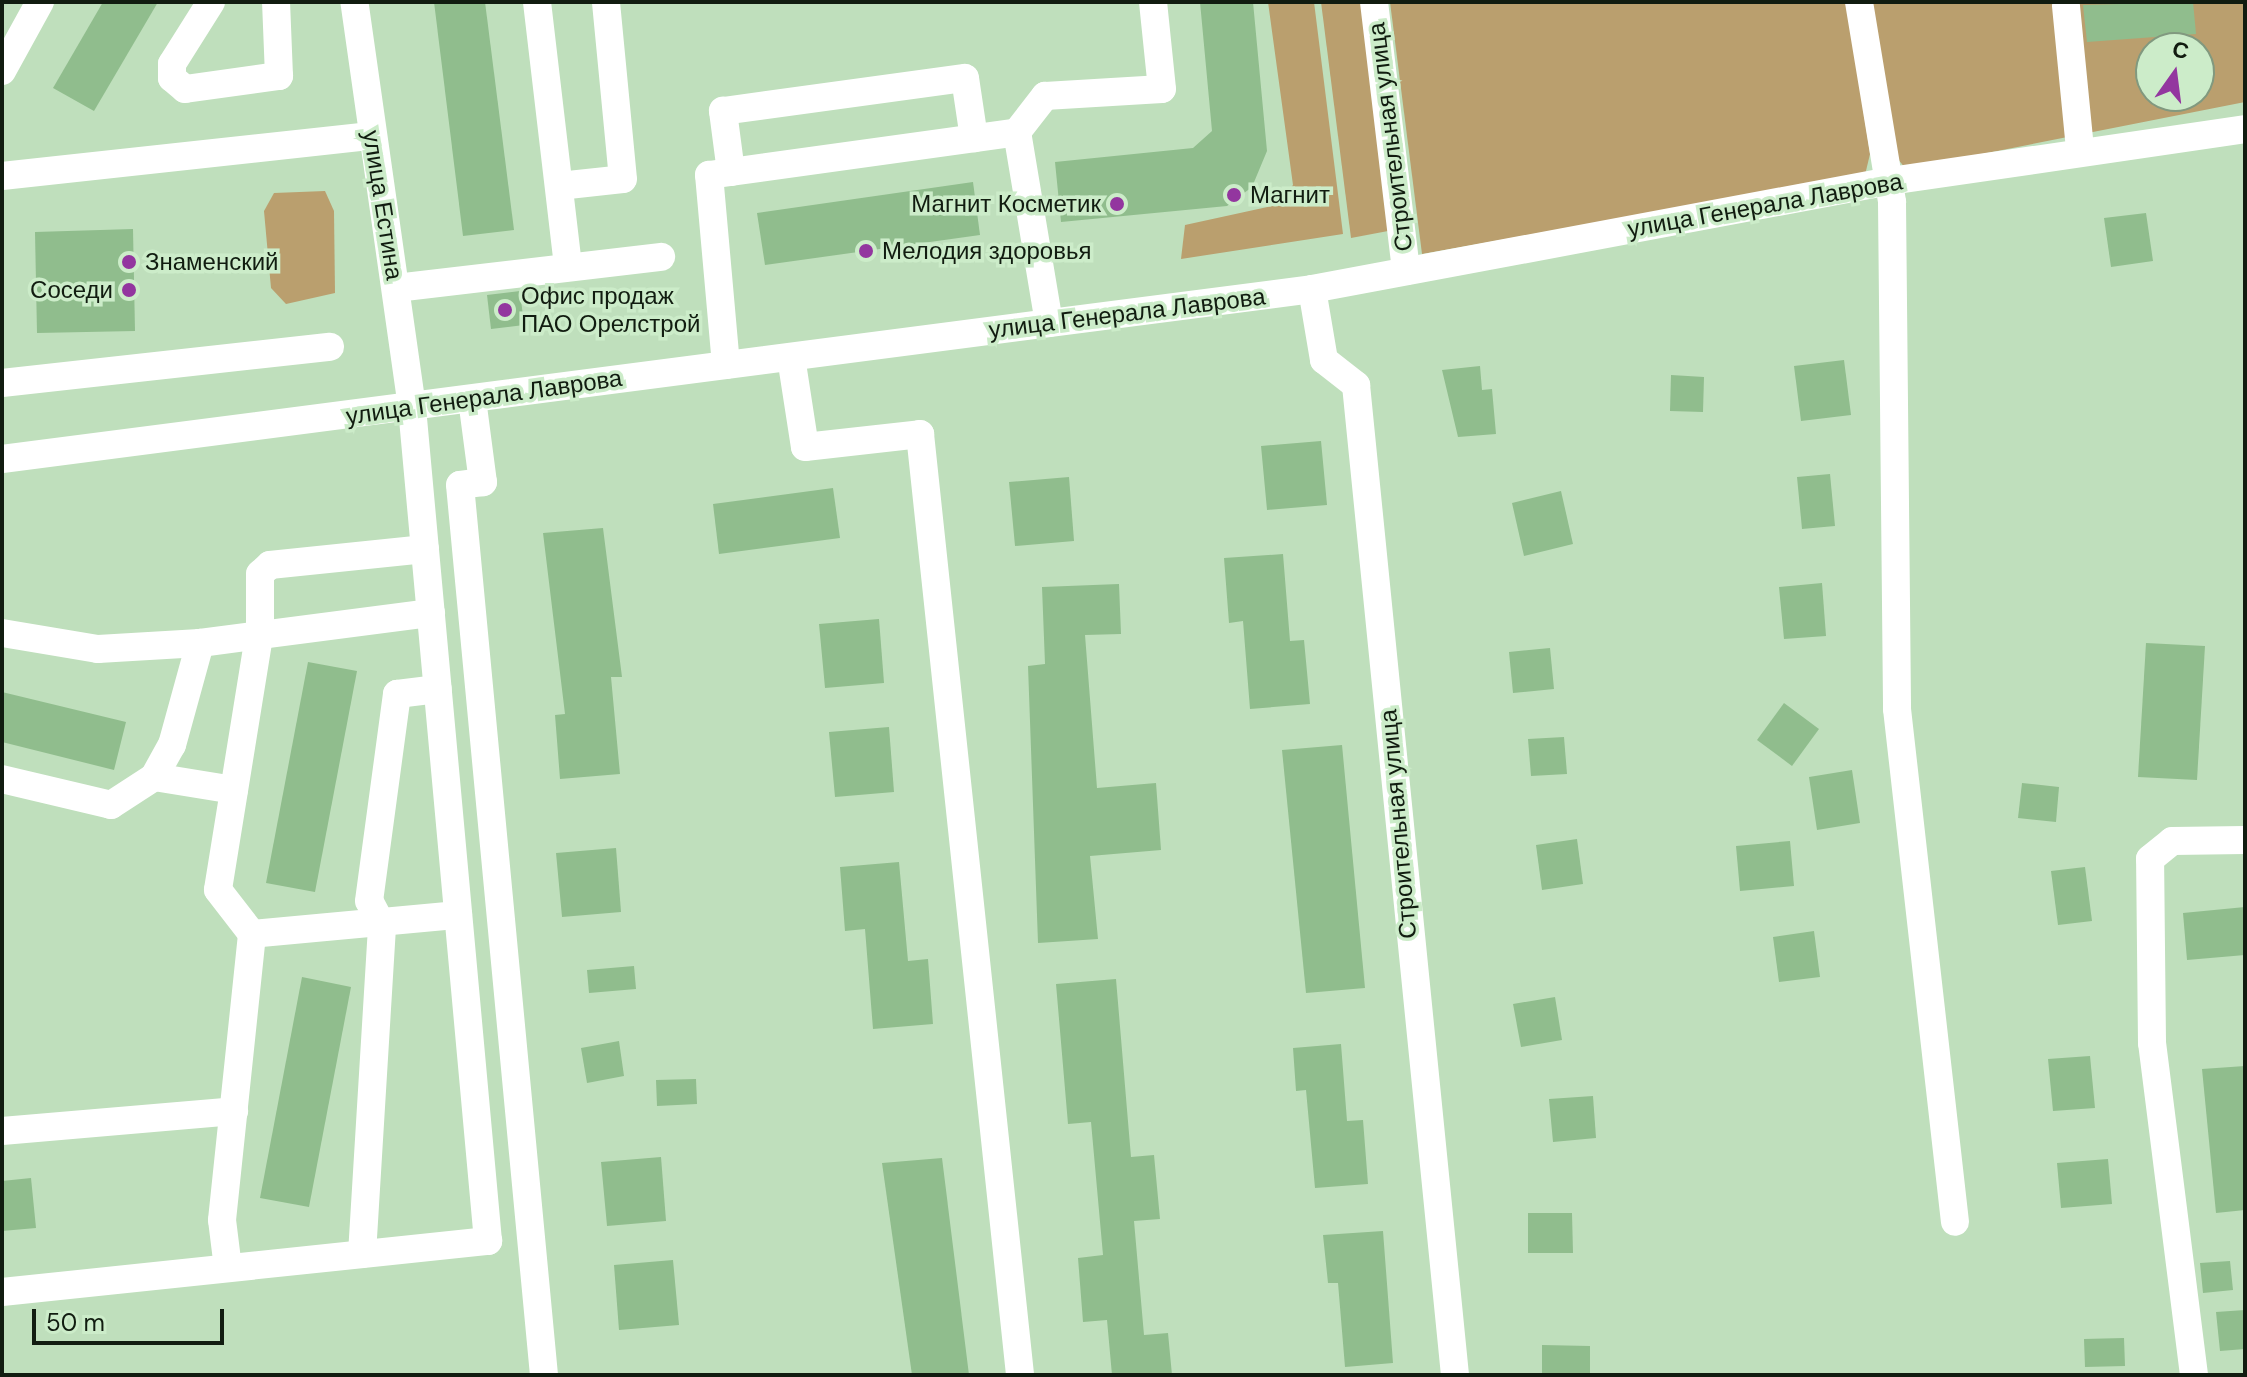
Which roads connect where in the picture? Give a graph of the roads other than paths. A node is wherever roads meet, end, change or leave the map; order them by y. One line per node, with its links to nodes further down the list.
1 (40, 2): 11 (street)
2 (211, 2): 3 (street)
3 (276, 2)
4 (354, 2): 14 (street, улица Естина)
5 (537, 2): 20 (street)
6 (606, 2): 20 (street)
7 (1153, 2): 13 (street)
8 (1374, 2): 23 (street, Строительная улица)
9 (1859, 2): 19 (street)
10 (2066, 6): 16 (street)
11 (2, 71)
12 (2245, 129): 16 (street, улица Генерала Лаврова)
13 (1017, 132): 15 (street); 26 (street)
14 (371, 136): 18 (street); 24 (street, улица Естина)
15 (974, 138): 17 (street); 17 (street)
16 (2080, 150): 19 (street, улица Генерала Лаврова)
17 (731, 172): 29 (street)
18 (2, 176)
19 (1890, 181): 23 (street, улица Генерала Лаврова); 49 (street)
20 (559, 186): 22 (street)
21 (661, 257): 22 (street)
22 (568, 267): 24 (street)
23 (1406, 271): 25 (street, улица Генерала Лаврова)
24 (396, 288): 32 (street, улица Естина)
25 (1312, 289): 26 (street, улица Генерала Лаврова); 55 (street, Строительная улица)
26 (1049, 323): 28 (street, улица Генерала Лаврова)
27 (330, 347): 30 (street)
28 (791, 357): 29 (street, улица Генерала Лаврова); 54 (street)
29 (726, 365): 31 (street, улица Генерала Лаврова)
30 (2, 383)
31 (472, 399): 32 (street, улица Генерала Лаврова); 53 (street)
32 (412, 407): 33 (street, улица Генерала Лаврова); 34 (street, улица Естина)
33 (2, 459)
34 (425, 549): 35 (street, улица Естина); 36 (street)
35 (431, 613): 36 (street); 39 (street, улица Естина)
36 (260, 630): 38 (street); 42 (street)
37 (2, 633): 38 (street)
38 (200, 643): 40 (street)
39 (438, 689): 44 (street, улица Естина); 45 (street)
40 (154, 777): 41 (street); 42 (street)
41 (2, 779)
42 (234, 790): 46 (street)
43 (2245, 840): 56 (street)
44 (458, 915): 45 (street); 50 (street, улица Естина)
45 (382, 925): 46 (street); 50 (street)
46 (252, 934): 47 (street)
47 (234, 1111): 48 (street); 51 (street)
48 (2, 1131)
49 (1955, 1222)
50 (362, 1254): 51 (street)
51 (228, 1268): 52 (street)
52 (2, 1292)
53 (544, 1375)
54 (1020, 1375)
55 (1455, 1375)
56 (2194, 1375)

